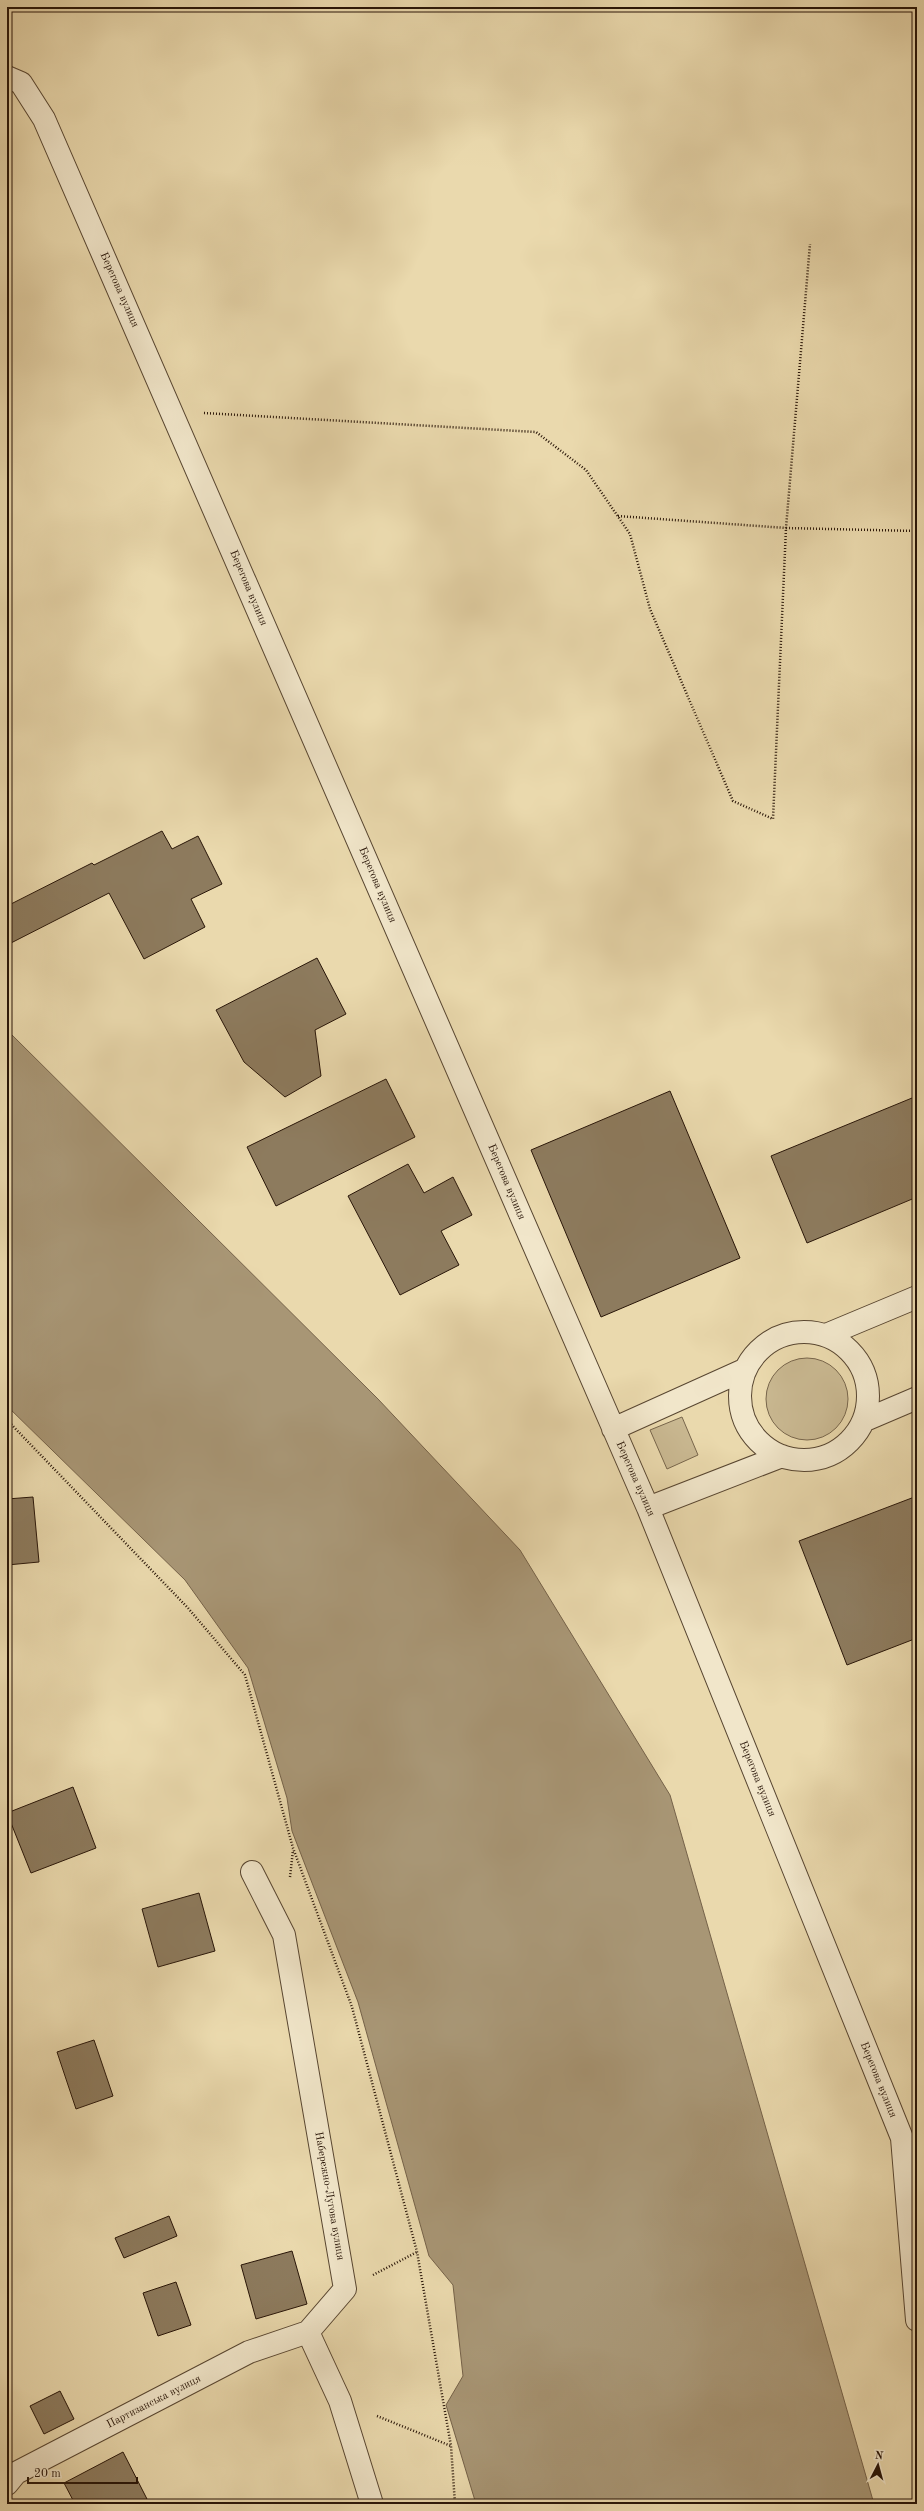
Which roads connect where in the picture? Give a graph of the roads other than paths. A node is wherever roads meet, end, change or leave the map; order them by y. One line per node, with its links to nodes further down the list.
1 (7, 77): 7 (street, Берегова вулиця)
2 (917, 1297): 3 (street)
3 (826, 1335): 4 (street); 6 (street)
4 (744, 1370): 7 (street); 8 (street)
5 (917, 1398): 6 (street)
6 (863, 1421): 8 (street)
7 (612, 1429): 9 (street, Берегова вулиця)
8 (782, 1456): 9 (street)
9 (648, 1508): 11 (street, Берегова вулиця)
10 (252, 1872): 12 (street, Набережно-Лугова вулиця)
11 (917, 2320)
12 (308, 2332): 13 (street, Партизанська вулиця); 14 (street)
13 (7, 2484)
14 (372, 2504)

